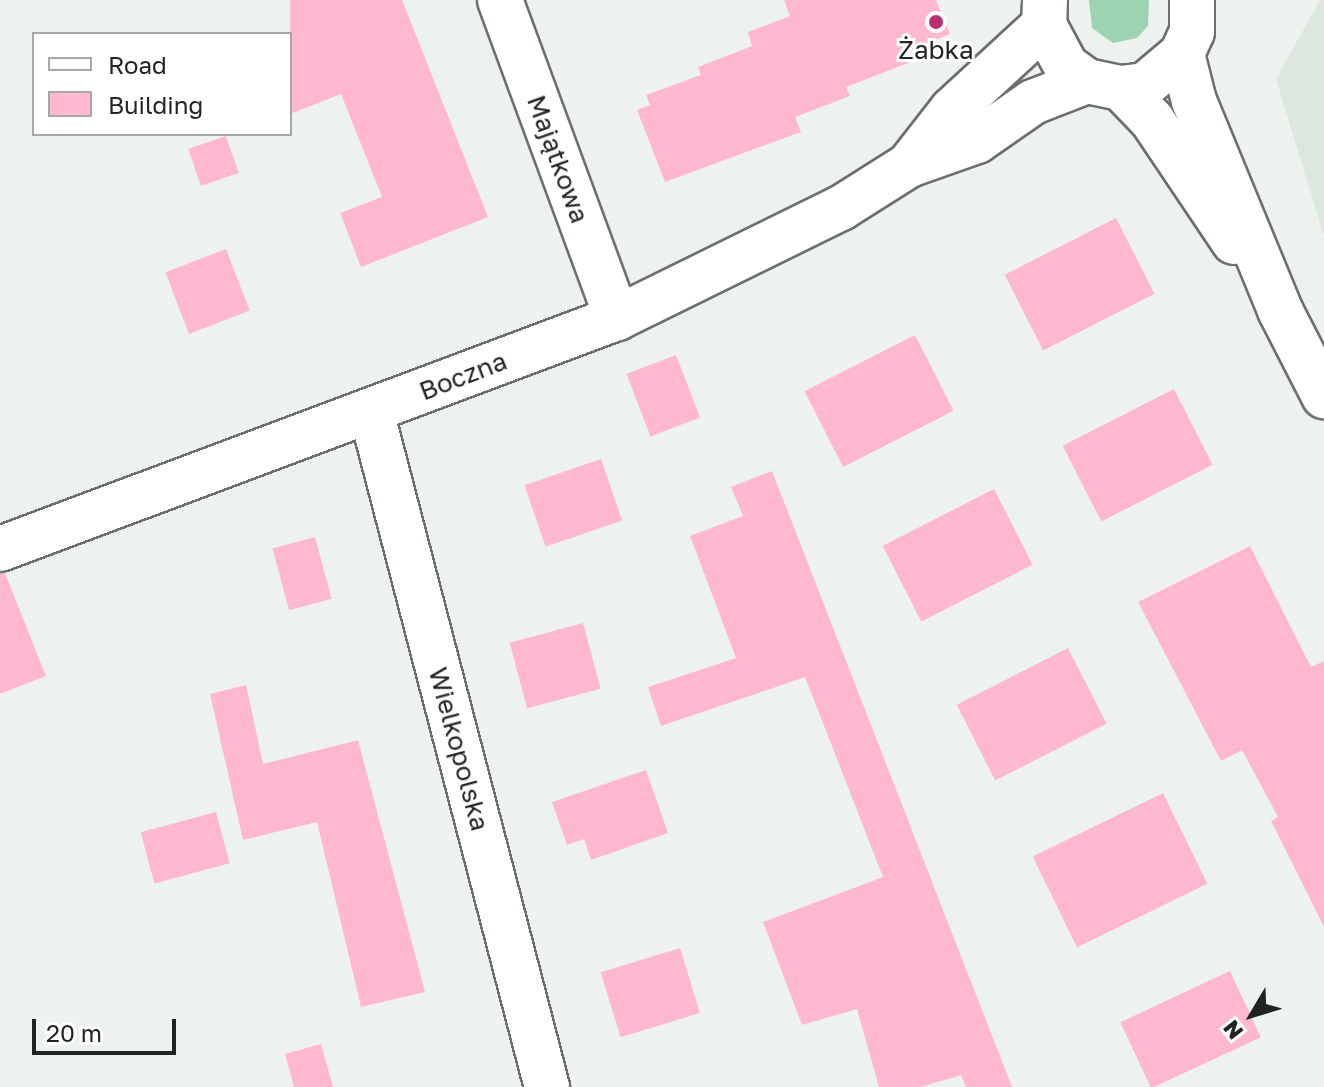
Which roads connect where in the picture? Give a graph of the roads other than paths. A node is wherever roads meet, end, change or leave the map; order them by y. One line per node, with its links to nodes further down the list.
1 (500, 0): 8 (street, Majątkowa)
2 (1192, 0): 4 (street)
3 (1045, 12): 5 (street); 6 (street, Boczna)
4 (1182, 54): 5 (street, Boczna); 7 (street)
5 (1104, 84): 6 (street, Boczna); 7 (street)
6 (909, 165): 8 (street, Boczna)
7 (1280, 310): 9 (street)
8 (617, 318): 10 (street, Boczna)
9 (1324, 396)
10 (371, 411): 11 (street, Boczna); 12 (street, Wielkopolska)
11 (0, 549)
12 (547, 1087)

